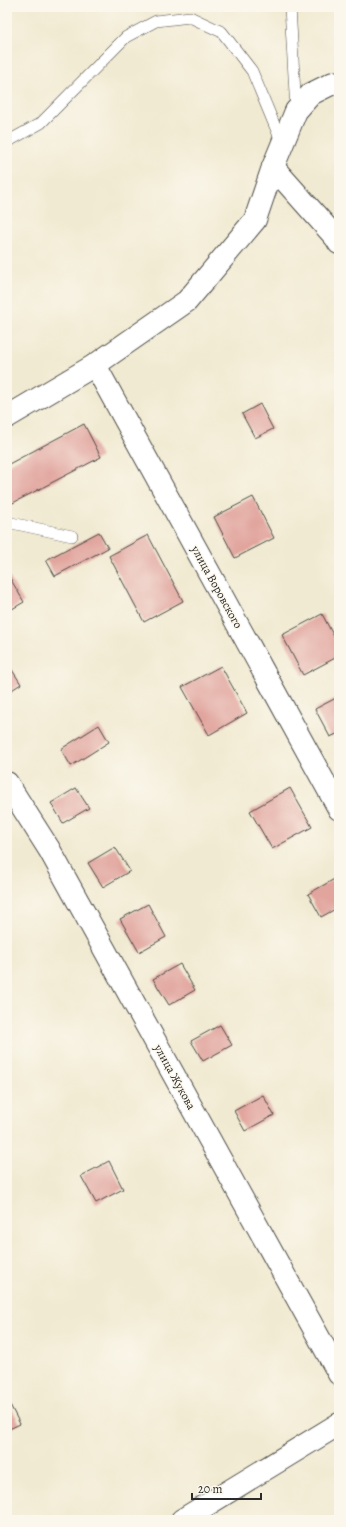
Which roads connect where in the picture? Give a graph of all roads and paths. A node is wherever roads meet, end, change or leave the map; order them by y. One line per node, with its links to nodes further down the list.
1 (290, 7): 3 (lane)
2 (339, 82): 3 (street)
3 (296, 111): 5 (street)
4 (7, 142): 5 (lane)
5 (283, 144): 6 (street)
6 (273, 166): 7 (street); 8 (street)
7 (339, 243)
8 (94, 365): 9 (street); 13 (street, улица Воровского)
9 (7, 417)
10 (7, 522): 11 (lane)
11 (72, 536)
12 (7, 783): 14 (street, улица Жукова)
13 (339, 809)
14 (339, 1374)
15 (339, 1424): 16 (street)
16 (182, 1520)

